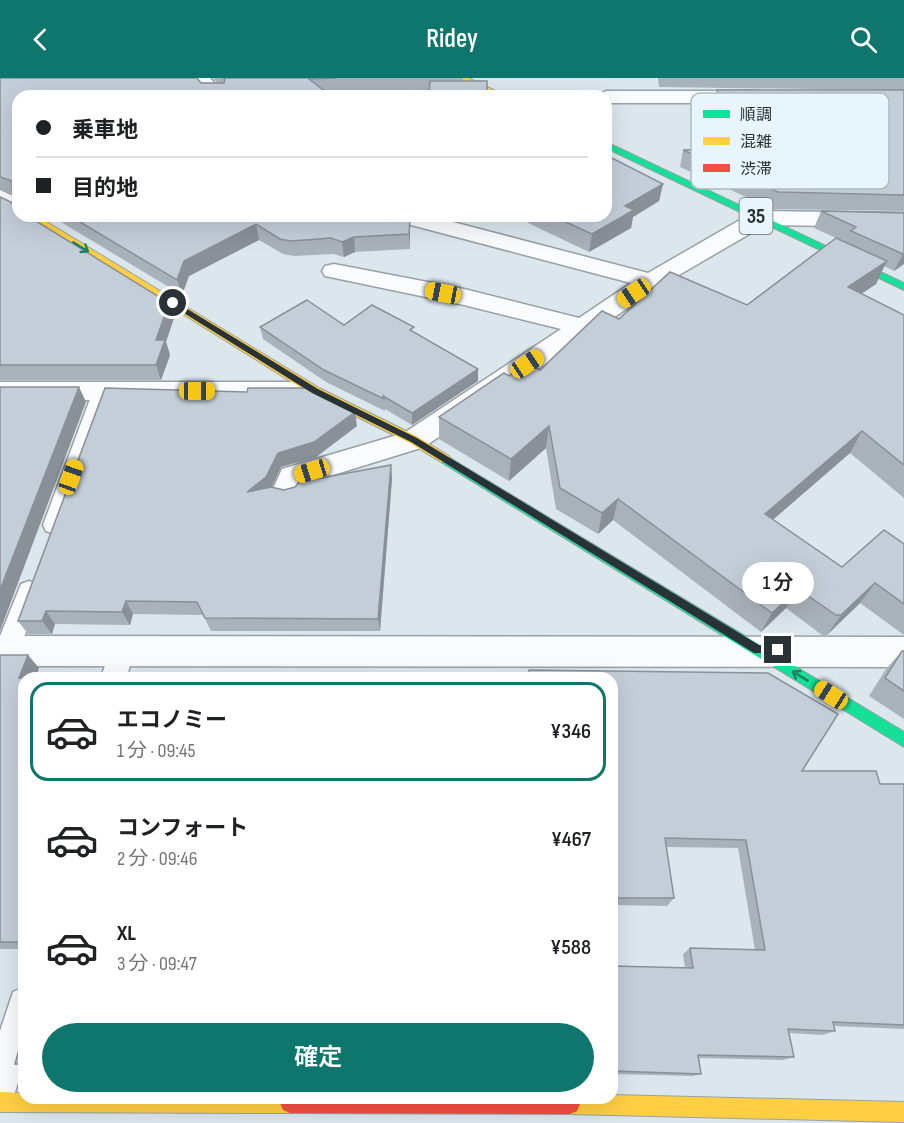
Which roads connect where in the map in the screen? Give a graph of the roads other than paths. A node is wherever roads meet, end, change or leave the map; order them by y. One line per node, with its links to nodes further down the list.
1 (200, 78): 3 (street)
2 (462, 78): 4 (street)
3 (211, 90)
4 (488, 90)
5 (612, 97): 6 (street)
6 (691, 97)
7 (612, 148): 8 (street, 35)
8 (691, 185)
9 (699, 189): 10 (street, 35)
10 (760, 218): 11 (street); 15 (street); 16 (street, 35)
11 (904, 220)
12 (41, 222): 20 (street, one-way to 20)
13 (427, 222): 15 (street)
14 (334, 271): 17 (street)
15 (651, 281): 17 (street)
16 (904, 287)
17 (584, 327): 21 (street)
18 (0, 391): 19 (street)
19 (103, 391): 20 (street); 23 (lane)
20 (315, 391): 21 (street)
21 (414, 440): 22 (street); 25 (street)
22 (287, 491)
23 (47, 542)
24 (35, 575): 26 (lane)
25 (757, 650): 27 (street); 29 (street); 30 (street, one-way to 25)
26 (4, 651): 28 (street)
27 (904, 652)
28 (117, 664): 29 (street)
29 (505, 664)
30 (904, 740)
31 (18, 1025): 32 (lane)
32 (0, 1090)
33 (0, 1102): 34 (street)
34 (18, 1102)
35 (170, 1104): 36 (street)
36 (510, 1108): 37 (street)
37 (904, 1112)

